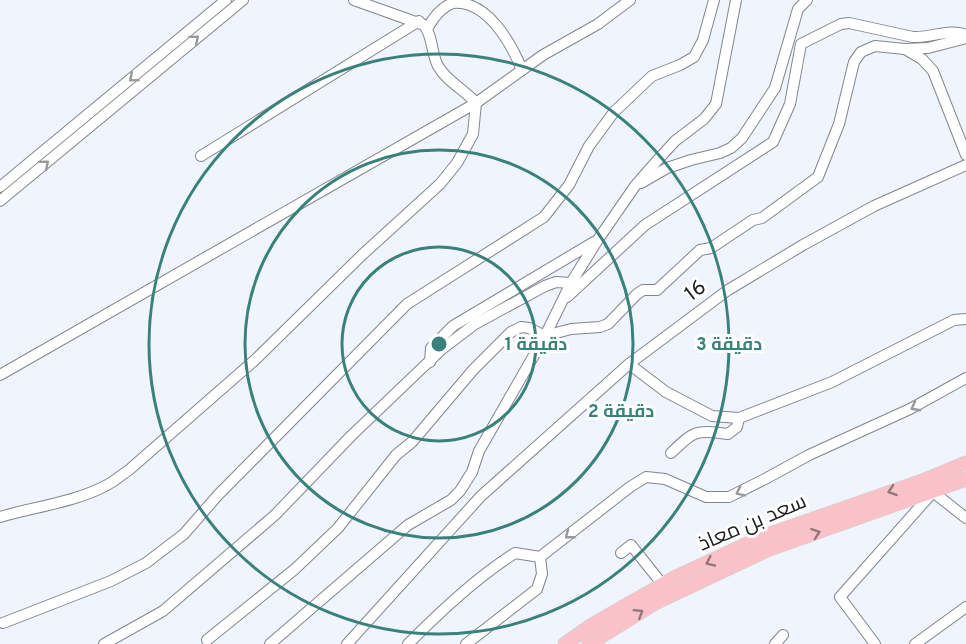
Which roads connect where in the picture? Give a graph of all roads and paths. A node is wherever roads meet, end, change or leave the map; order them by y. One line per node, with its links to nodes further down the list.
1 (226, 0): 19 (street, one-way to 19)
2 (243, 0): 20 (street, one-way to 2)
3 (354, 0): 10 (street)
4 (630, 0): 13 (street)
5 (714, 0): 46 (street)
6 (736, 0): 18 (street)
7 (807, 0): 18 (street)
8 (451, 2): 9 (street); 10 (street)
9 (479, 2): 13 (street)
10 (423, 25): 14 (street); 16 (street)
11 (966, 37): 12 (street); 23 (street)
12 (905, 49): 15 (street); 25 (street)
13 (522, 70): 14 (street)
14 (476, 103): 28 (street); 39 (street)
15 (966, 155)
16 (201, 156)
17 (966, 165): 27 (street, 16)
18 (635, 186): 21 (street)
19 (0, 188)
20 (0, 201)
21 (597, 241): 22 (street); 26 (street)
22 (571, 283): 23 (street); 26 (street)
23 (564, 300): 25 (street)
24 (966, 319): 30 (street)
25 (545, 336): 35 (street); 47 (street)
26 (430, 362): 49 (street)
27 (628, 364): 30 (street); 37 (street, 16)
28 (0, 375)
29 (966, 378): 43 (street, one-way to 43)
30 (739, 418): 31 (street)
31 (670, 453)
32 (966, 463): 34 (main road, سعد بن معاذ)
33 (966, 479): 36 (main road, سعد بن معاذ)
34 (926, 480): 36 (street); 44 (main road, سعد بن معاذ, one-way to 44)
35 (464, 482): 37 (street); 38 (street)
36 (933, 492): 41 (street); 48 (main road, سعد بن معاذ, one-way to 36); 55 (street)
37 (481, 496): 40 (street, 16)
38 (444, 504): 40 (street); 50 (street)
39 (0, 517)
40 (462, 518): 51 (street, 16)
41 (966, 518)
42 (621, 553): 44 (street)
43 (540, 557): 52 (street); 53 (street)
44 (663, 585): 54 (main road, سعد بن معاذ)
45 (966, 607): 56 (street)
46 (3, 623)
47 (207, 640)
48 (592, 643)
49 (104, 644)
50 (270, 644)
51 (346, 644)
52 (408, 644)
53 (466, 644)
54 (565, 644)
55 (875, 644)
56 (915, 644)

